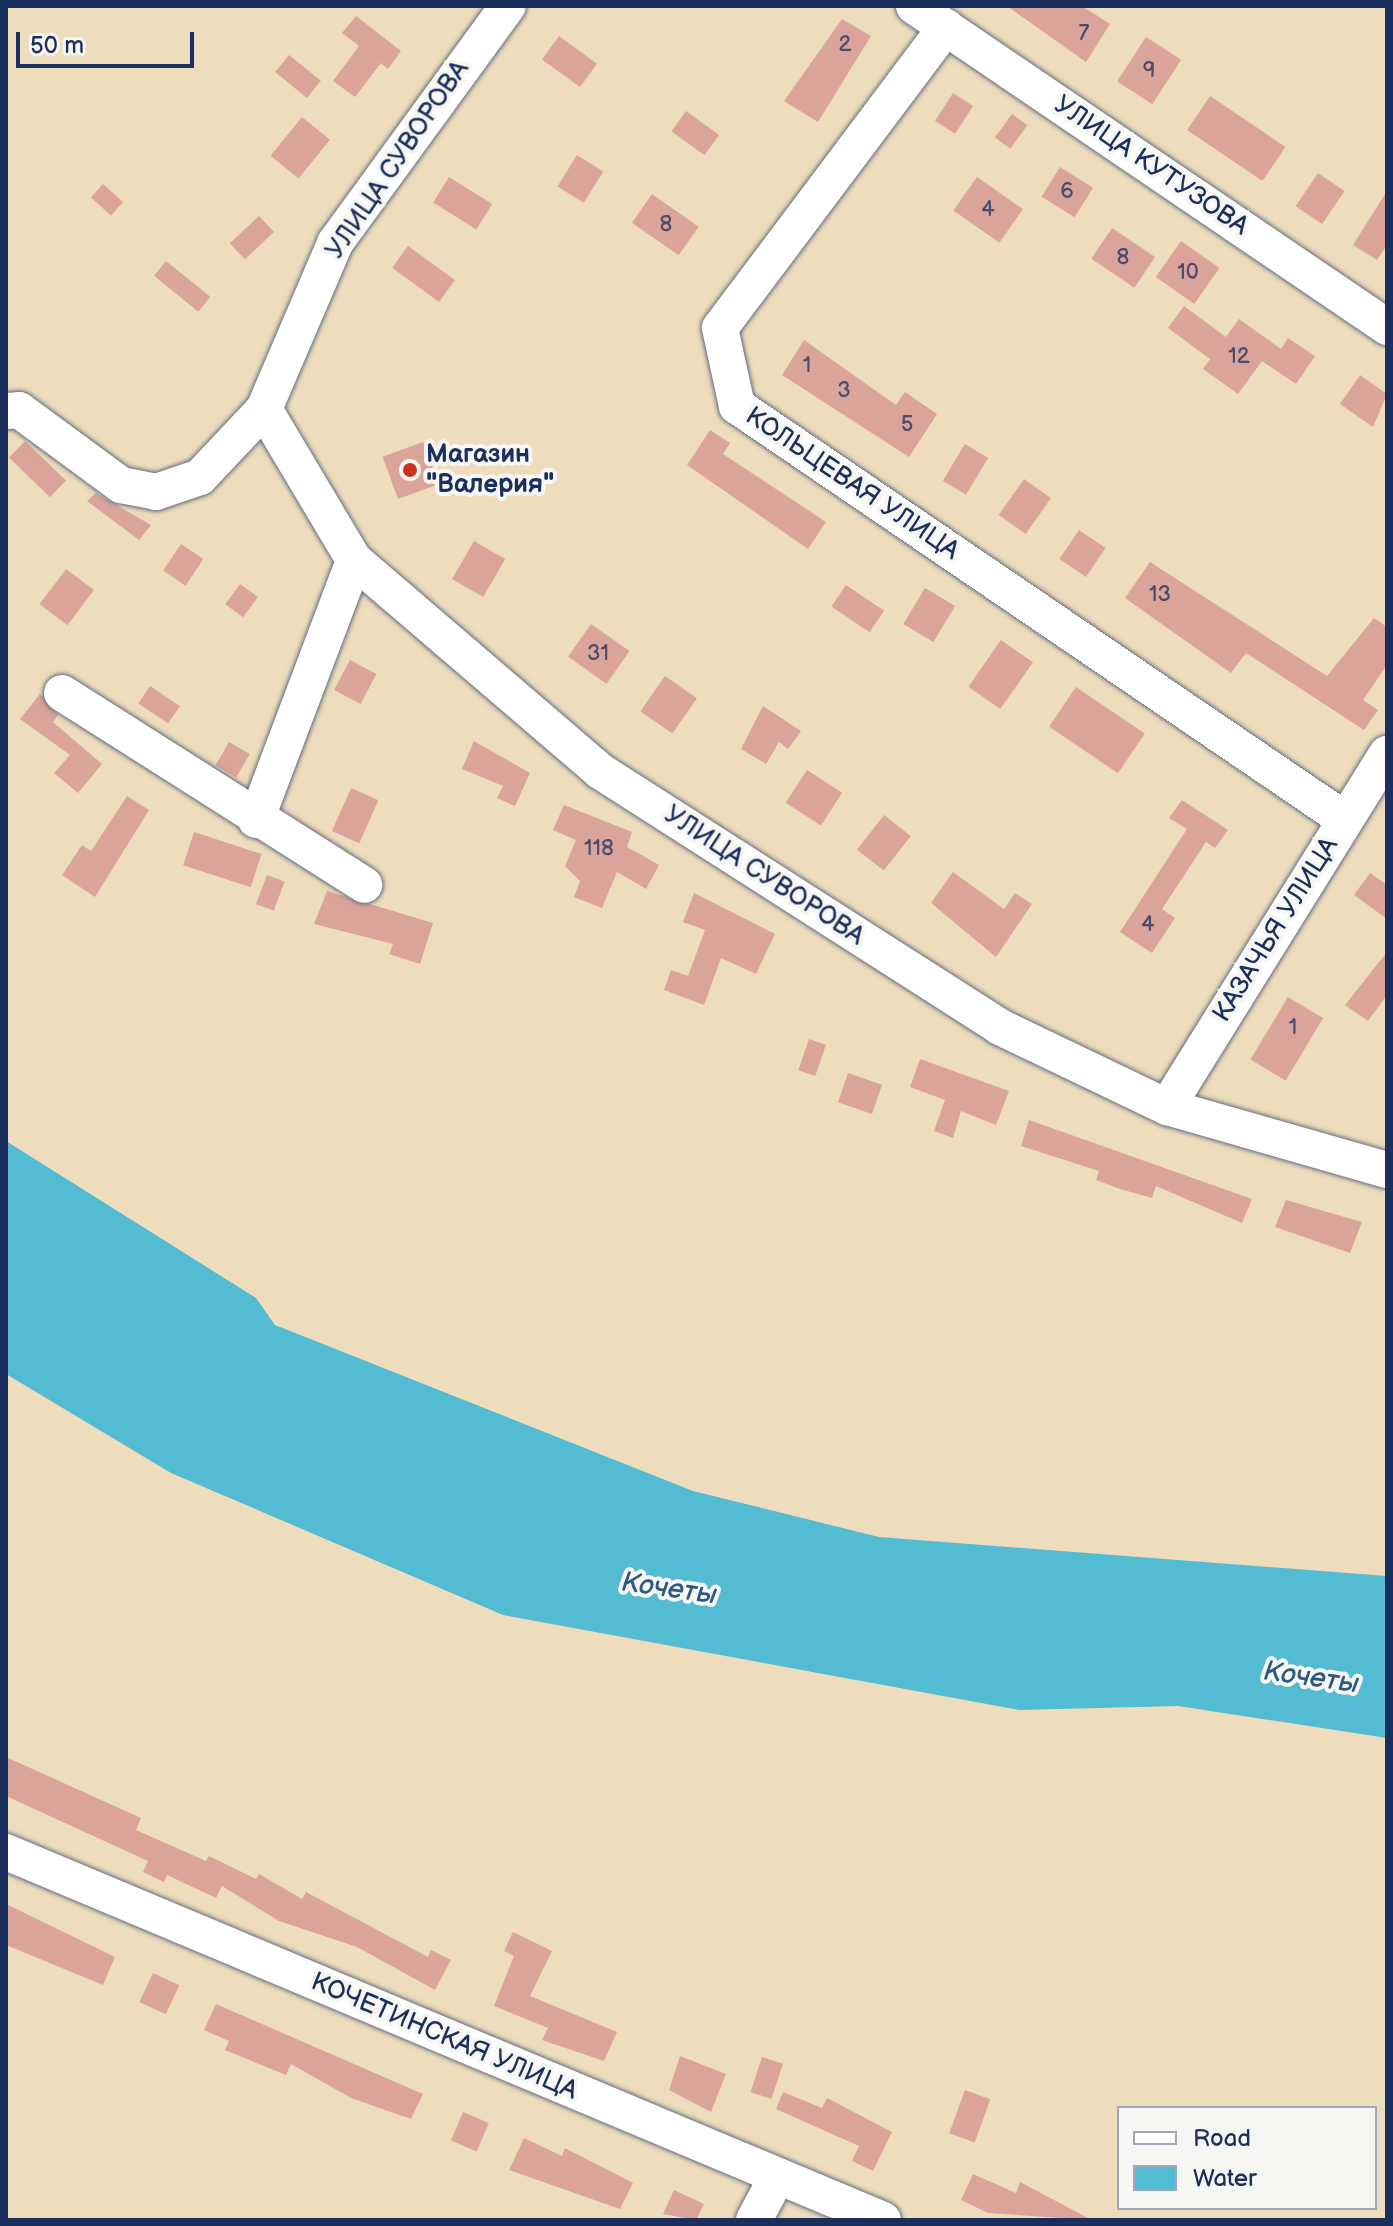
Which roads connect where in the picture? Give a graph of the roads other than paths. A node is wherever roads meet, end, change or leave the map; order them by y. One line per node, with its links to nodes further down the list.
1 (508, 6): 5 (street, УЛИЦА СУВОРОВА)
2 (914, 6): 3 (street, УЛИЦА КУТУЗОВА)
3 (946, 27): 4 (street, УЛИЦА КУТУЗОВА); 10 (street, КОЛЬЦЕВАЯ УЛИЦА)
4 (1387, 327)
5 (264, 409): 6 (street, УЛИЦА СУВОРОВА); 7 (street, УЛИЦА СУВОРОВА)
6 (6, 411)
7 (354, 560): 11 (street); 13 (street, УЛИЦА СУВОРОВА)
8 (62, 693): 11 (street)
9 (1387, 754): 10 (street, КАЗАЧЬЯ УЛИЦА)
10 (1344, 819): 13 (street, КАЗАЧЬЯ УЛИЦА)
11 (256, 820): 12 (street)
12 (364, 885)
13 (1167, 1107): 14 (street, УЛИЦА СУВОРОВА)
14 (1387, 1170)
15 (6, 1852): 16 (street, КОЧЕТИНСКАЯ УЛИЦА)
16 (777, 2177): 17 (street); 18 (street, КОЧЕТИНСКАЯ УЛИЦА)
17 (754, 2220)
18 (883, 2220)

